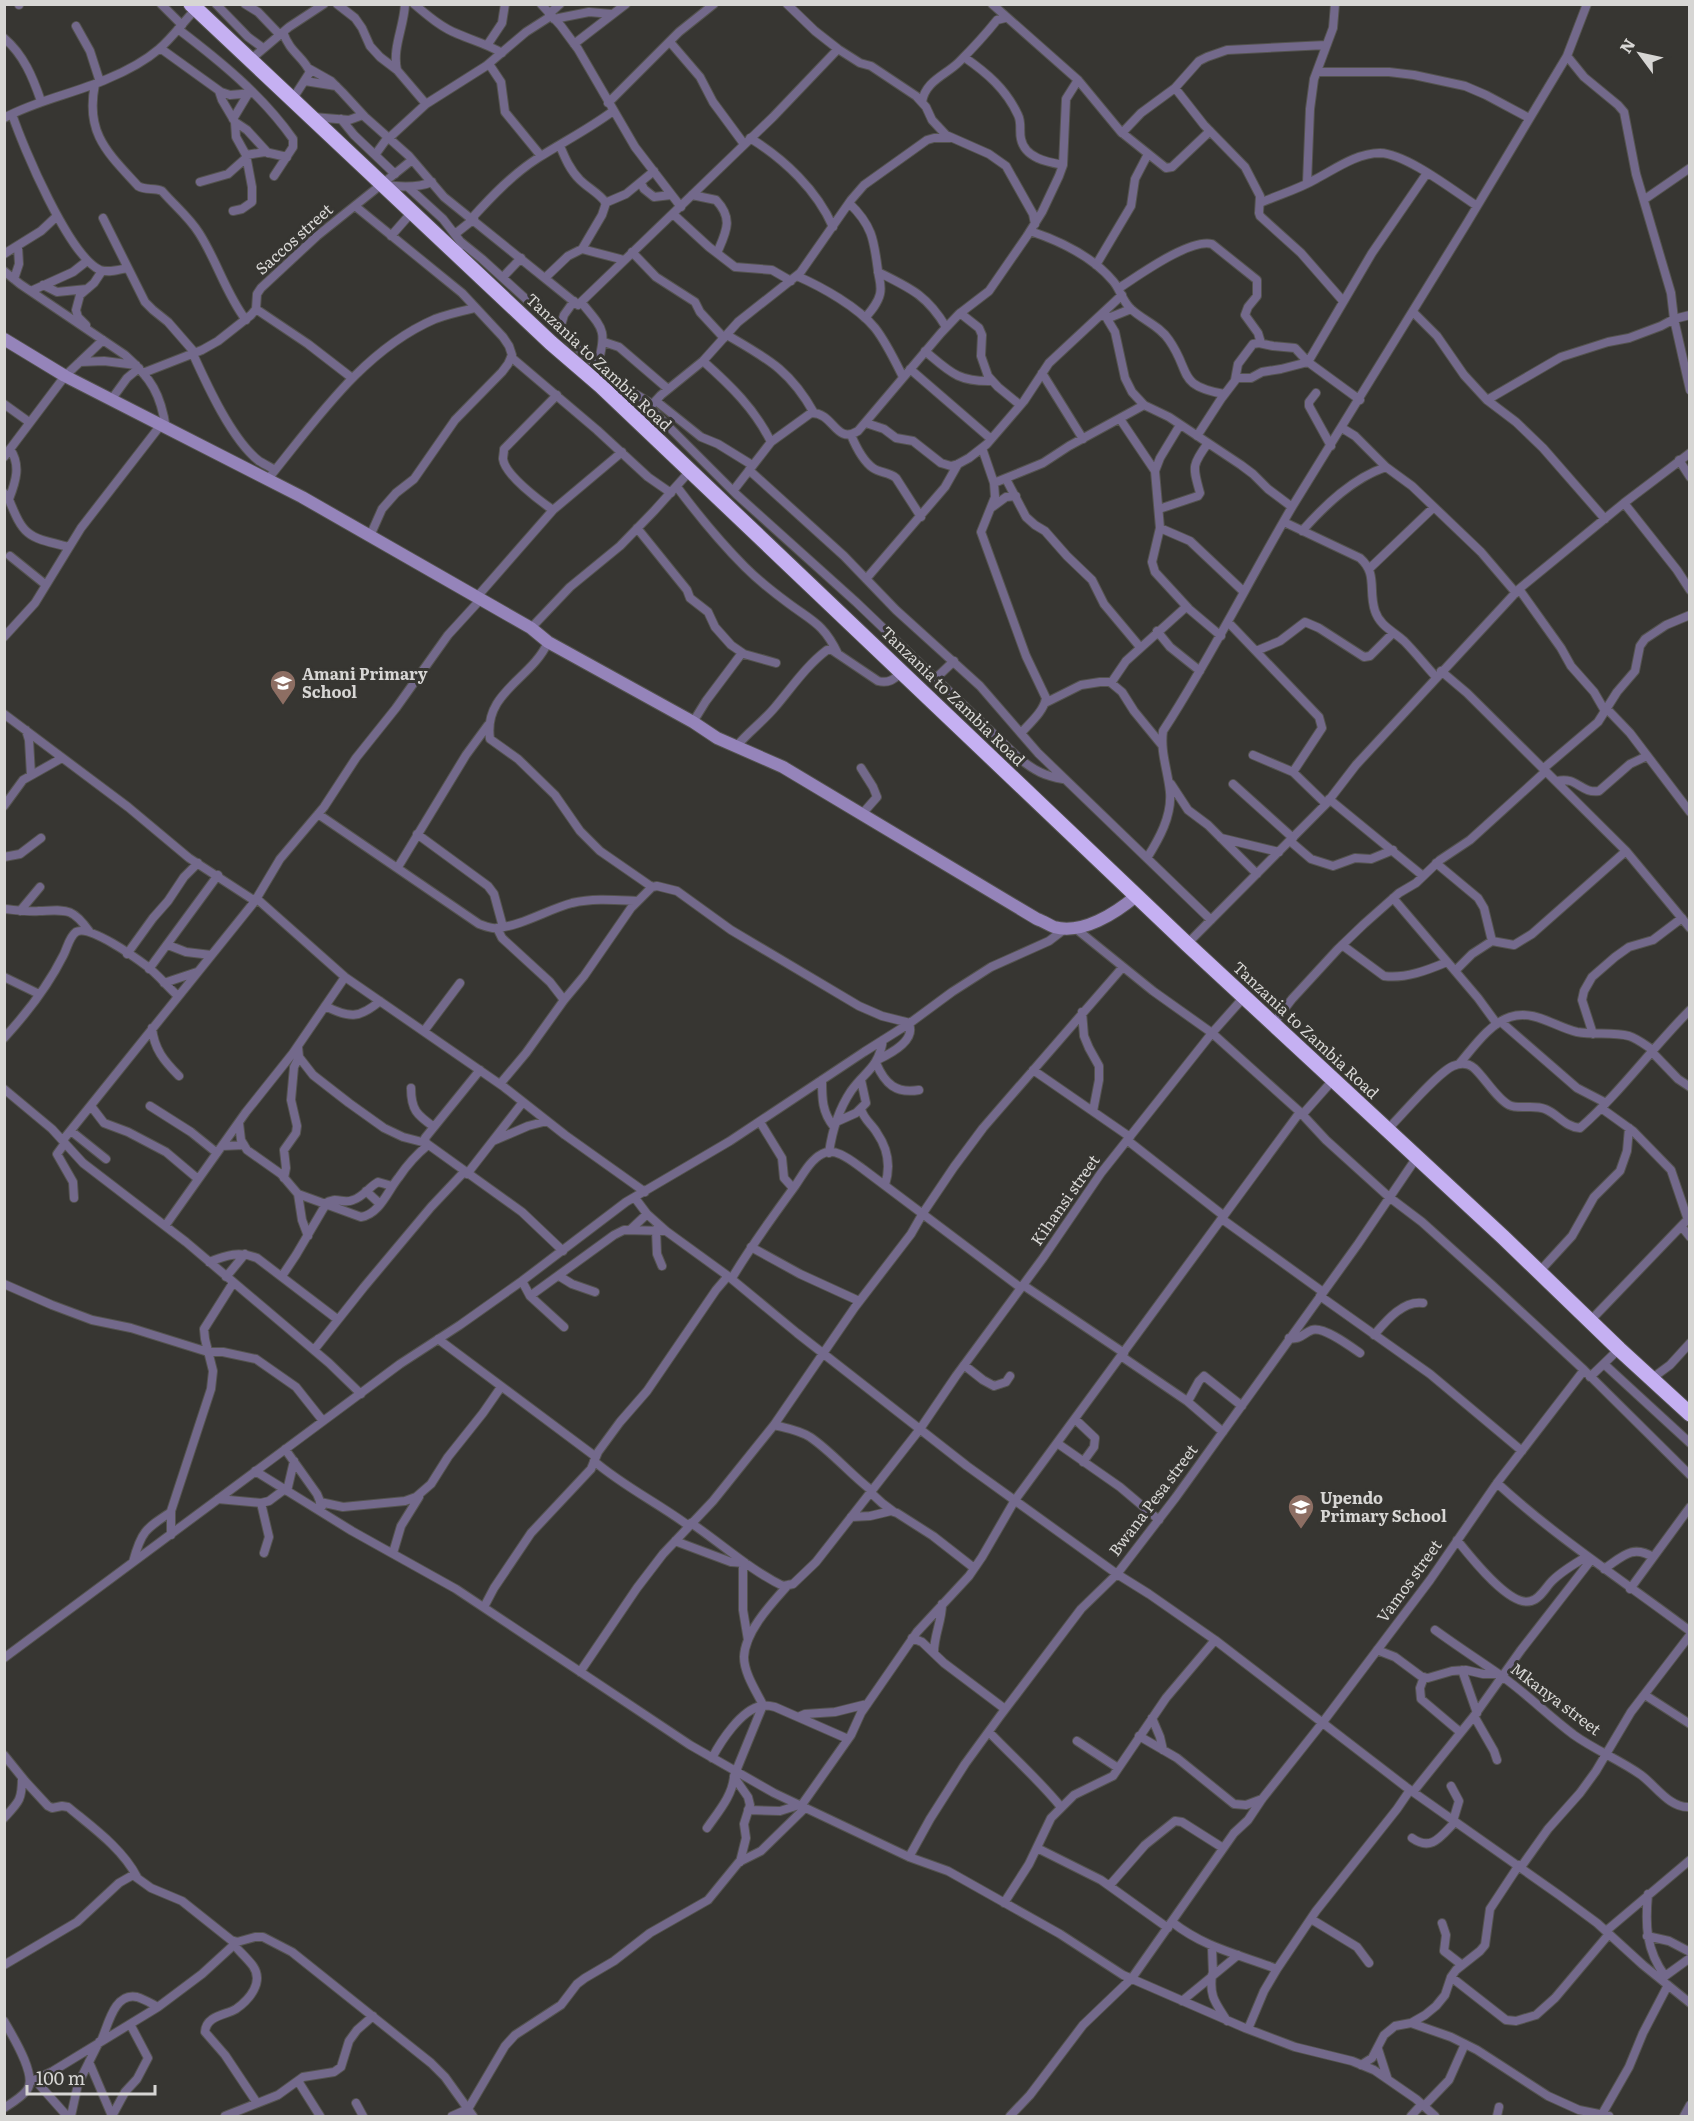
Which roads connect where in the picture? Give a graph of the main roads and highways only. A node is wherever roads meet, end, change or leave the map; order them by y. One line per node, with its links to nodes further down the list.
1 (194, 7): 2 (highway, Tanzania to Zambia Road)
2 (1689, 1414)

